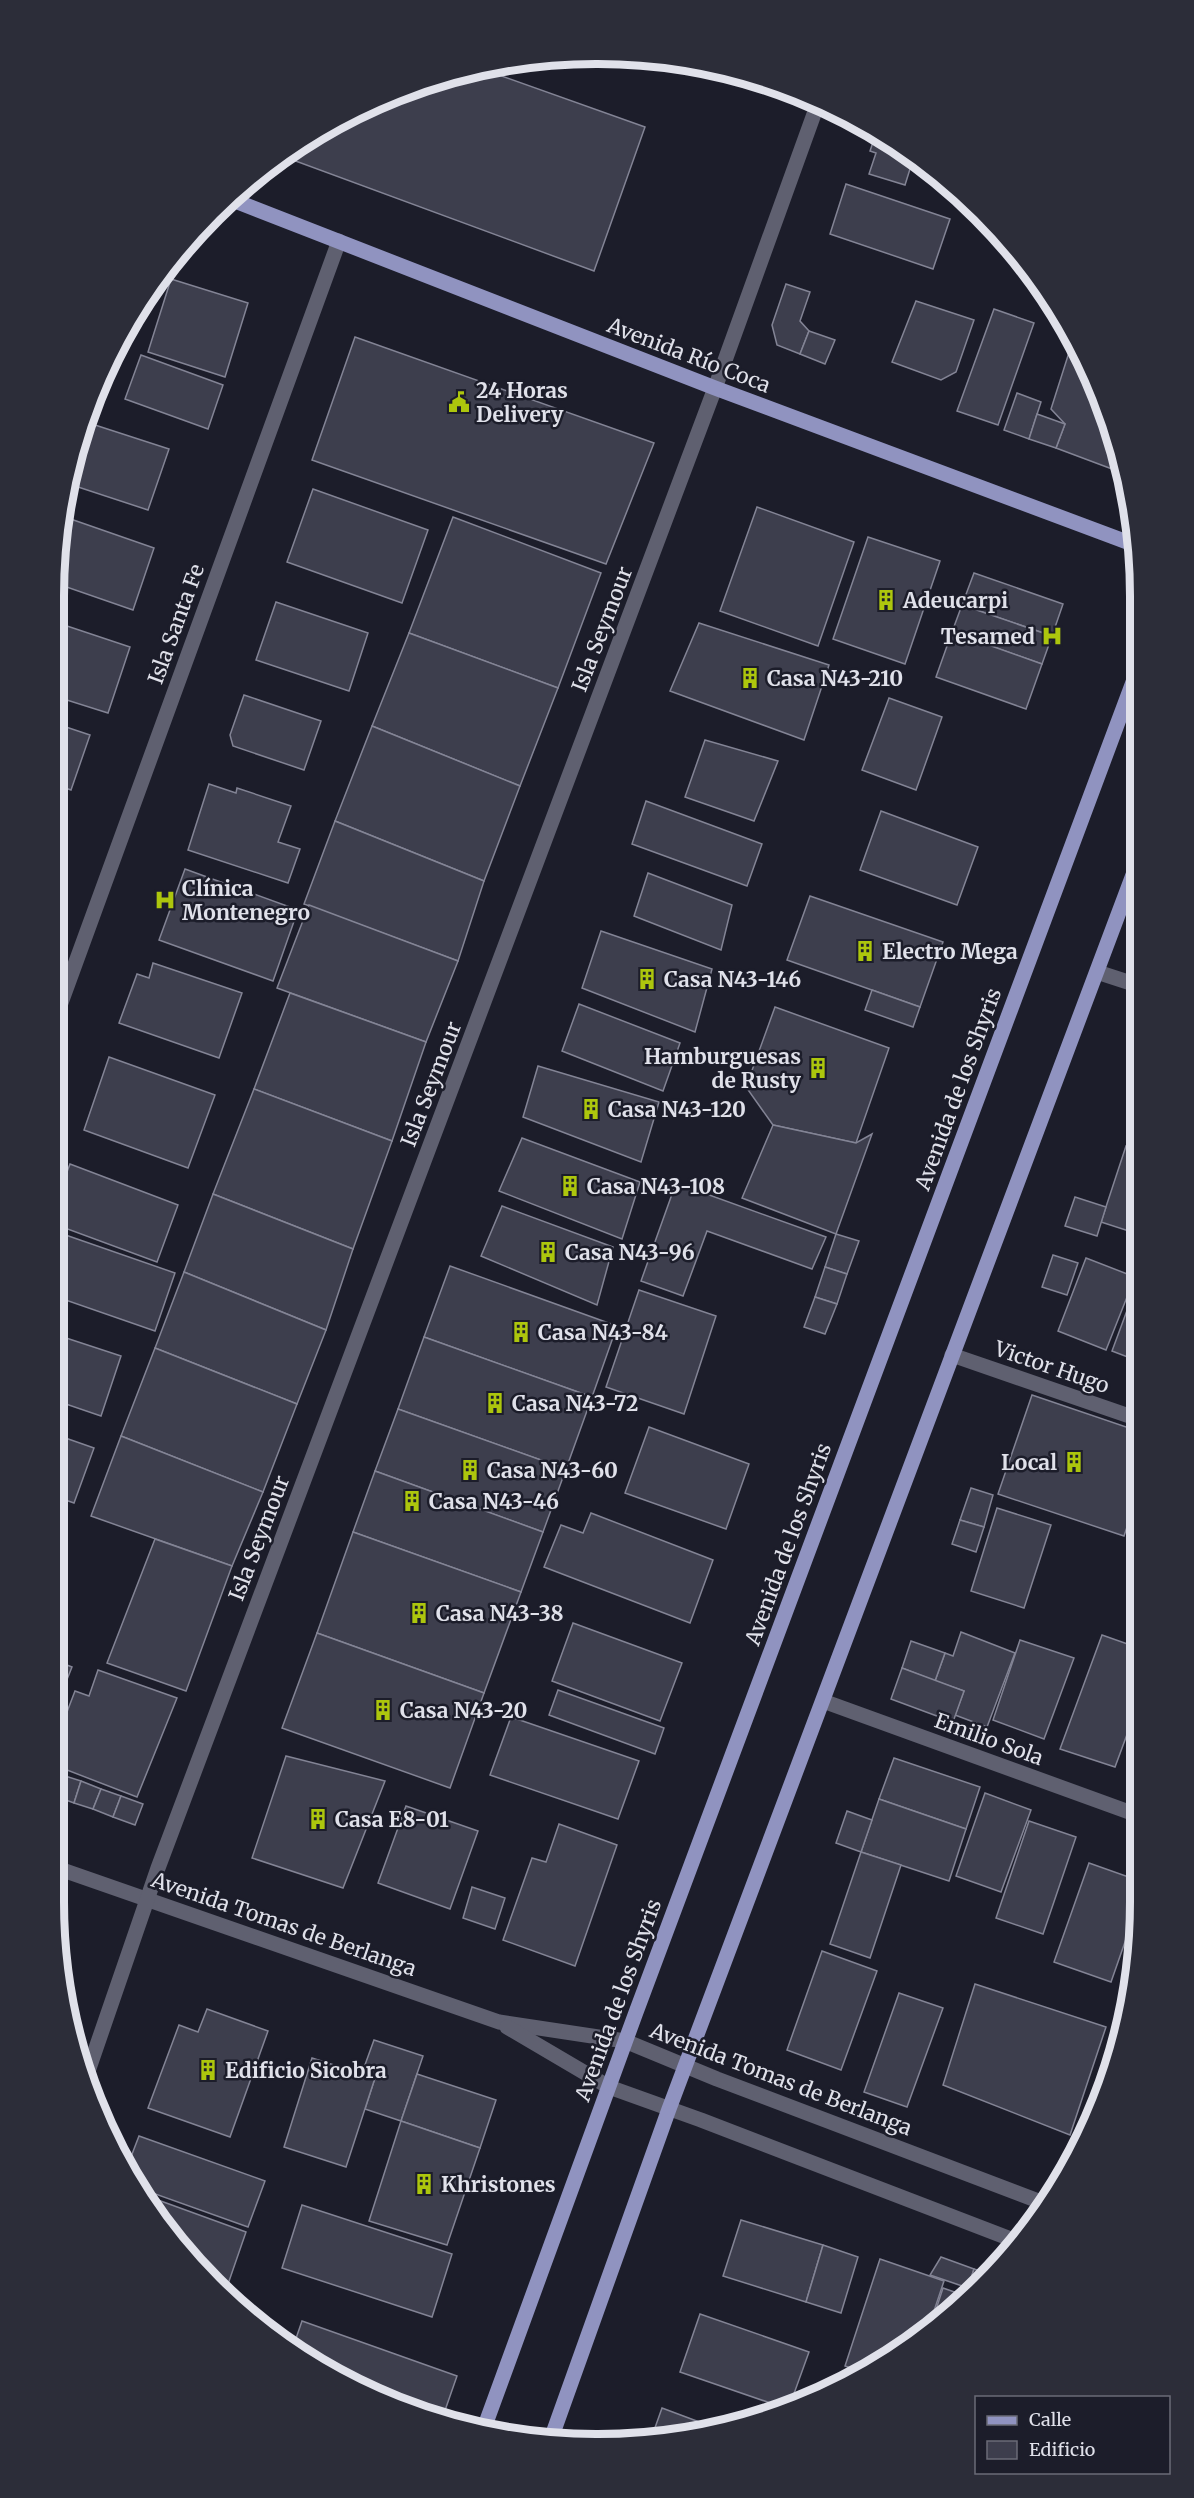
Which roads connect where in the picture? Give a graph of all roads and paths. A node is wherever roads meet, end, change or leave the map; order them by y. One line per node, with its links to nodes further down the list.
1 (815, 111): 4 (street, Isla Seymour)
2 (239, 203): 3 (main road, Avenida Río Coca)
3 (339, 241): 4 (main road, Avenida Río Coca); 10 (street, Isla Santa Fe)
4 (715, 388): 5 (main road, Avenida Río Coca); 16 (street, Isla Seymour)
5 (1126, 542)
6 (1130, 690): 18 (main road, Avenida de los Shyris)
7 (1130, 883): 8 (main road)
8 (1097, 972): 9 (street); 11 (main road)
9 (1130, 983)
10 (64, 995)
11 (952, 1355): 12 (street, Victor Hugo); 13 (main road)
12 (1130, 1416)
13 (824, 1701): 14 (street, Emilio Sola); 20 (main road)
14 (1130, 1812)
15 (64, 1870): 16 (street, Avenida Tomas de Berlanga)
16 (148, 1899): 17 (street, Avenida Tomas de Berlanga); 19 (street, Isla Seymour)
17 (499, 2022): 18 (street, Avenida Tomas de Berlanga); 21 (street, Avenida Tomas de Berlanga)
18 (625, 2041): 20 (street, Avenida Tomas de Berlanga); 21 (main road, Avenida de los Shyris)
19 (91, 2064)
20 (687, 2066): 22 (main road); 23 (street, Avenida Tomas de Berlanga)
21 (609, 2087): 22 (street, Avenida Tomas de Berlanga); 25 (main road, Avenida de los Shyris)
22 (669, 2109): 24 (street, Avenida Tomas de Berlanga); 26 (main road)
23 (1037, 2201)
24 (1008, 2238)
25 (486, 2421)
26 (554, 2431)

